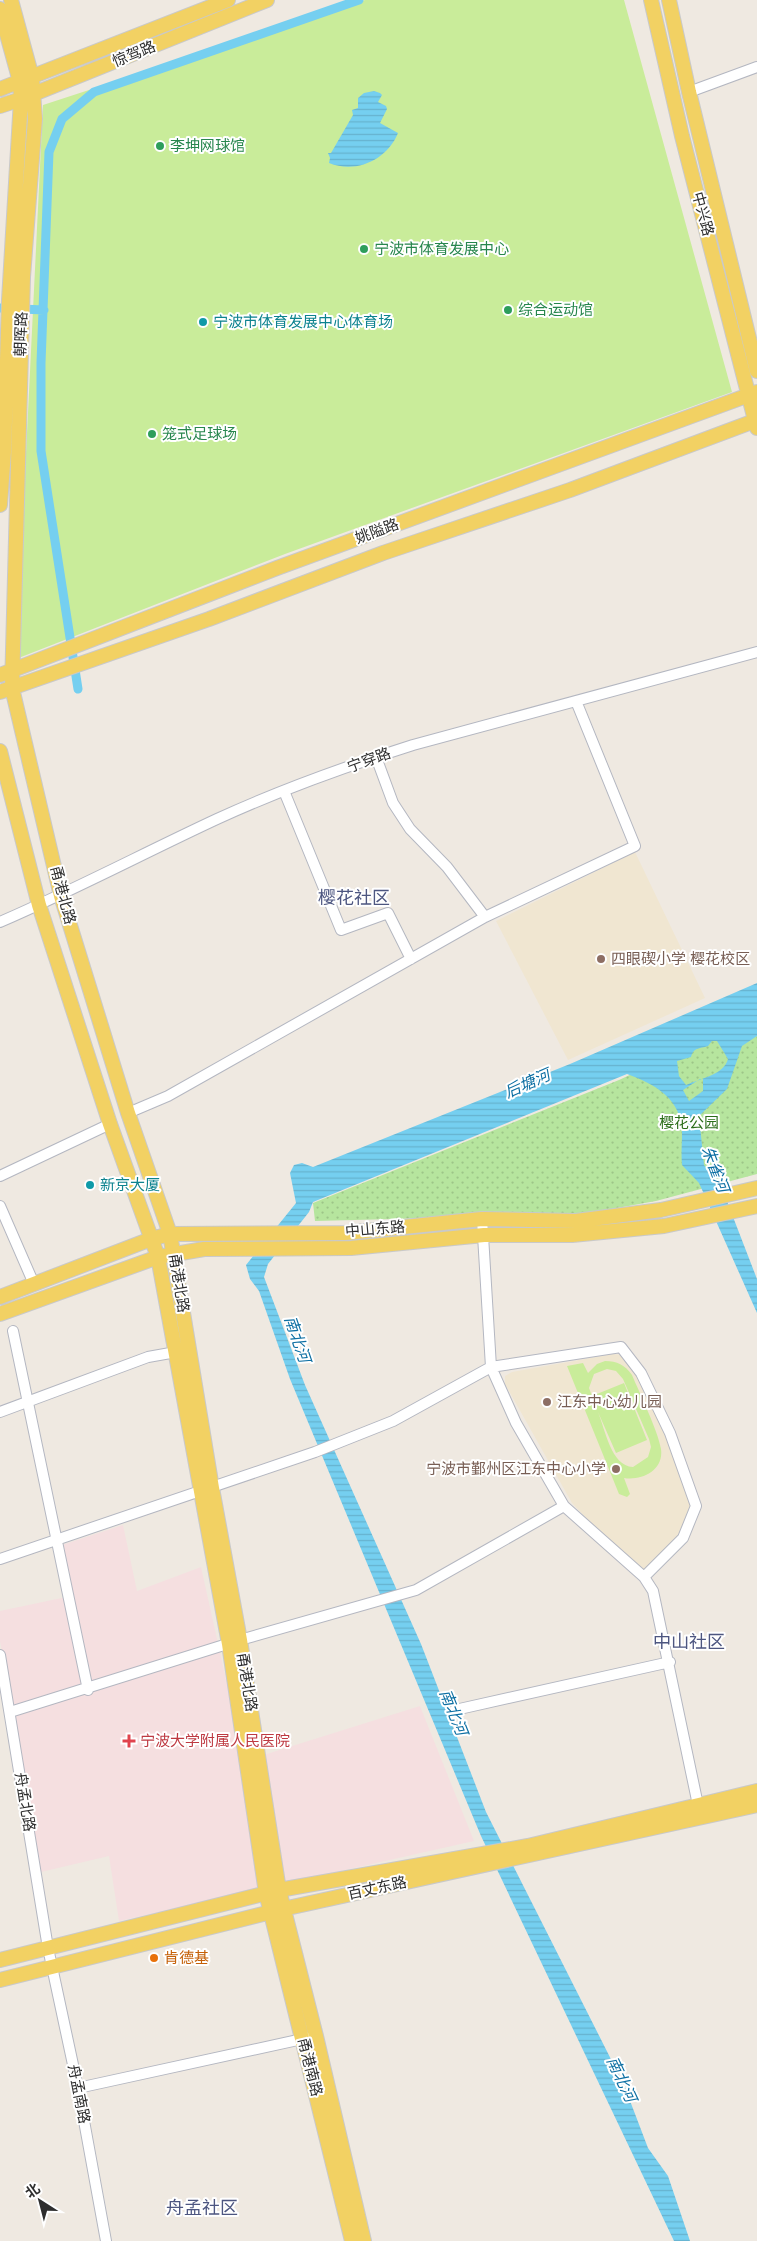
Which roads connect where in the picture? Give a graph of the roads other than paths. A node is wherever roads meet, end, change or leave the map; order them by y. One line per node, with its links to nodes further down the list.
1 (11, 0): 8 (main road, 朝晖路)
2 (228, 0): 8 (main road, 惊驾路)
3 (267, 0): 11 (main road, 惊驾路)
4 (650, 0): 15 (main road, 中兴路)
5 (669, 0): 10 (main road, 中兴路)
6 (0, 9): 8 (main road, 朝晖路)
7 (757, 67): 10 (street)
8 (26, 80): 9 (main road, 惊驾路); 11 (main road, 朝晖路)
9 (0, 89)
10 (689, 92): 14 (main road, 中兴路)
11 (27, 97): 12 (main road, 惊驾路); 13 (main road, 朝晖路)
12 (0, 106)
13 (16, 299): 17 (main road, 朝晖路); 19 (main road, 朝晖路)
14 (757, 371)
15 (754, 394): 16 (main road, 中兴路); 19 (main road, 姚隘路)
16 (756, 423): 20 (main road, 姚隘路)
17 (0, 505)
18 (757, 652): 21 (street, 宁穿路)
19 (6, 673): 20 (main road, 甬港北路)
20 (6, 690): 25 (main road, 甬港北路)
21 (576, 701): 23 (street, 宁穿路); 27 (street)
22 (0, 751): 26 (main road, 甬港北路)
23 (376, 757): 24 (street, 宁穿路); 27 (street)
24 (284, 791): 25 (street, 宁穿路); 29 (street)
25 (61, 896): 26 (street, 宁穿路); 30 (main road, 甬港北路)
26 (39, 905): 28 (street, 宁穿路); 31 (main road, 甬港北路)
27 (485, 917): 29 (street)
28 (0, 922)
29 (411, 959): 30 (street)
30 (128, 1112): 37 (main road, 甬港北路)
31 (110, 1124): 32 (street); 39 (main road, 甬港北路)
32 (0, 1176)
33 (757, 1188): 36 (main road, 中山东路)
34 (0, 1206): 42 (street)
35 (751, 1207): 38 (main road, 中山东路)
36 (482, 1219): 37 (main road, 中山东路); 38 (street)
37 (170, 1234): 39 (main road, 中山东路); 40 (main road, 甬港北路)
38 (484, 1235): 40 (main road, 中山东路); 47 (street)
39 (150, 1239): 41 (main road, 甬港北路); 42 (main road, 中山东路)
40 (175, 1254): 41 (main road, 中山东路); 50 (main road, 甬港北路)
41 (158, 1257): 44 (main road, 中山东路); 46 (main road, 甬港北路)
42 (34, 1284): 43 (main road, 中山东路)
43 (0, 1297)
44 (0, 1314)
45 (13, 1332): 48 (street)
46 (176, 1352): 48 (street); 50 (main road, 甬港北路)
47 (490, 1367): 50 (street); 51 (street); 54 (street)
48 (27, 1402): 49 (street); 52 (street)
49 (0, 1412)
50 (206, 1490): 52 (street); 55 (main road, 甬港北路)
51 (564, 1506): 54 (street); 55 (street)
52 (57, 1540): 53 (street); 58 (street)
53 (0, 1559)
54 (644, 1578): 57 (street)
55 (234, 1642): 58 (street); 66 (main road, 甬港北路)
56 (0, 1656): 60 (street, 舟孟北路)
57 (670, 1662): 59 (street); 63 (street)
58 (88, 1690): 60 (street)
59 (455, 1710)
60 (11, 1716): 61 (street); 68 (street, 舟孟北路)
61 (0, 1722)
62 (757, 1791): 63 (main road, 百丈东路)
63 (698, 1805): 65 (main road, 百丈东路)
64 (757, 1805): 65 (main road, 百丈东路)
65 (524, 1851): 66 (main road, 百丈东路); 67 (main road, 百丈东路)
66 (273, 1892): 67 (main road, 甬港南路); 68 (main road, 百丈东路)
67 (277, 1911): 70 (main road, 百丈东路); 72 (main road, 甬港南路)
68 (48, 1948): 69 (main road, 百丈东路); 70 (street, 舟孟南路)
69 (0, 1960)
70 (52, 1967): 71 (main road, 百丈东路); 73 (street, 舟孟南路)
71 (0, 1980)
72 (310, 2037): 73 (street); 75 (main road, 甬港南路); 76 (main road, 甬港南路)
73 (78, 2088): 74 (street, 舟孟南路)
74 (106, 2241)
75 (352, 2241)
76 (364, 2241)

